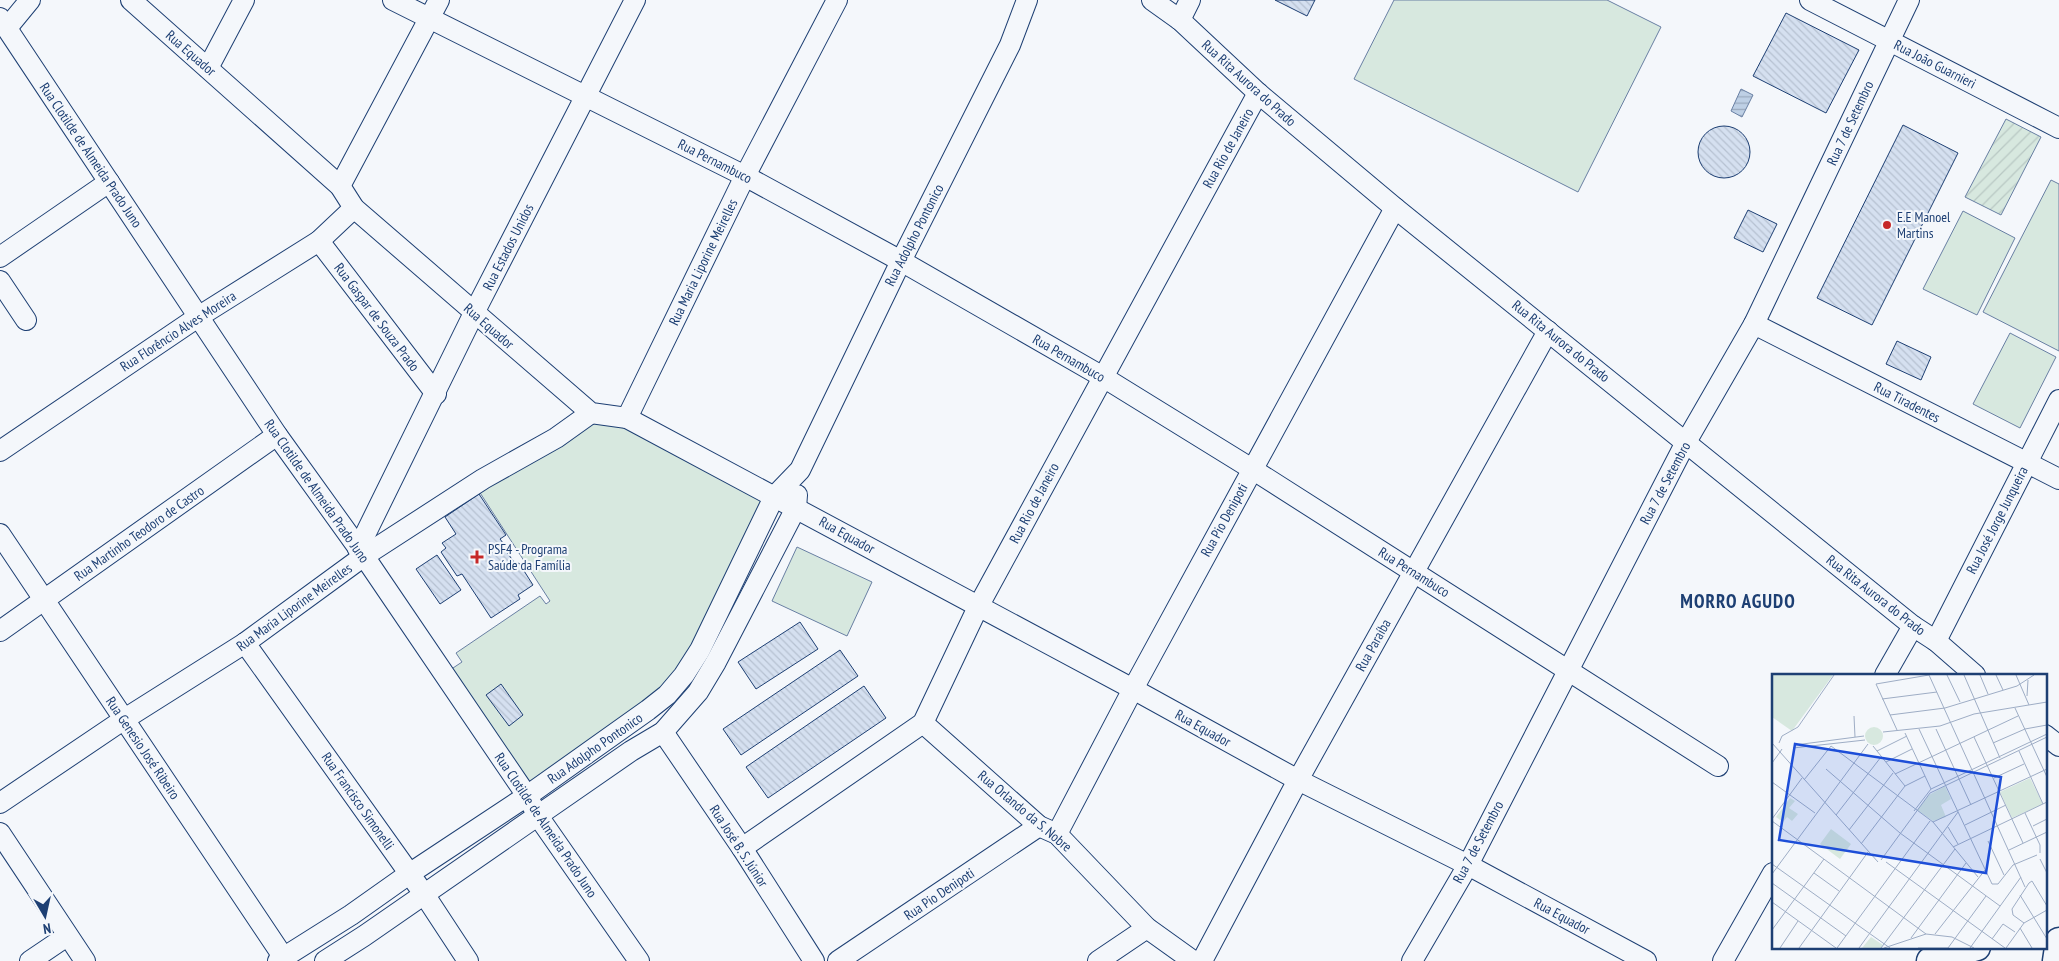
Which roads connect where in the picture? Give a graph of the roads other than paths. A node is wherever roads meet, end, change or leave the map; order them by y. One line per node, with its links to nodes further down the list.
1 (30, 0): 15 (street)
2 (131, 0): 17 (street, Rua Equador)
3 (244, 0): 17 (street)
4 (393, 0): 13 (street, Rua Pernambuco)
5 (439, 0): 13 (street)
6 (635, 0): 19 (street, Rua Estados Unidos)
7 (837, 0): 21 (street, Rua Maria Liporine Meirelles)
8 (1027, 0): 28 (street, Rua Adolpho Pontonico)
9 (1152, 0): 14 (street, Rua Rita Aurora do Prado)
10 (1190, 0): 14 (street)
11 (1810, 0): 16 (street, Rua João Guarnieri)
12 (1909, 0): 16 (street, Rua 7 de Setembro)
13 (429, 19): 19 (street, Rua Pernambuco); 23 (street)
14 (1180, 20): 18 (street, Rua Rita Aurora do Prado)
15 (3, 23): 22 (street, Rua Clotilde de Almeida Prado Juno)
16 (1889, 40): 20 (street, Rua João Guarnieri); 33 (street, Rua 7 de Setembro)
17 (208, 68): 23 (street, Rua Equador)
18 (1258, 93): 25 (street, Rua Rita Aurora do Prado); 35 (street, Rua Rio de Janeiro)
19 (585, 96): 21 (street, Rua Pernambuco); 30 (street, Rua Estados Unidos)
20 (2059, 128)
21 (745, 176): 28 (street, Rua Pernambuco); 39 (street, Rua Maria Liporine Meirelles)
22 (109, 182): 27 (street); 31 (street, Rua Clotilde de Almeida Prado Juno)
23 (340, 186): 24 (street, Rua Equador)
24 (354, 208): 26 (street, Rua Florêncio Alves Moreira); 30 (street, Rua Equador)
25 (1395, 208): 34 (street, Rua Rita Aurora do Prado); 44 (street, Rua Pio Denipoti)
26 (319, 241): 31 (street, Rua Florêncio Alves Moreira); 36 (street, Rua Gaspar de Souza Prado)
27 (0, 257)
28 (900, 261): 35 (street, Rua Pernambuco); 45 (street, Rua Adolpho Pontonico)
29 (0, 281): 32 (street)
30 (474, 313): 36 (street, Rua Estados Unidos); 38 (street, Rua Equador)
31 (198, 317): 40 (street, Rua Clotilde de Almeida Prado Juno); 42 (street, Rua Florêncio Alves Moreira)
32 (26, 320)
33 (1754, 324): 41 (street, Rua 7 de Setembro); 43 (street, Rua Tiradentes)
34 (1548, 331): 41 (street, Rua Rita Aurora do Prado); 51 (street, Rua Paraíba)
35 (1103, 377): 44 (street, Rua Pernambuco); 53 (street, Rua Rio de Janeiro)
36 (436, 394): 50 (street, Rua Estados Unidos)
37 (2059, 400): 43 (street, Rua José Jorge Junqueira)
38 (591, 413): 39 (street, Rua Equador); 50 (street, Rua Maria Liporine Meirelles)
39 (626, 418): 47 (street, Rua Equador)
40 (277, 435): 50 (street, Rua Clotilde de Almeida Prado Juno); 52 (street, Rua Martinho Teodoro de Castro)
41 (1686, 442): 54 (street, Rua Rita Aurora do Prado); 58 (street, Rua 7 de Setembro)
42 (0, 451)
43 (2026, 462): 46 (street, Rua Tiradentes); 56 (street, Rua José Jorge Junqueira)
44 (1252, 469): 51 (street, Rua Pernambuco); 61 (street, Rua Pio Denipoti)
45 (800, 470): 47 (street, Rua Adolpho Pontonico); 48 (street, Rua Adolpho Pontonico)
46 (2059, 479)
47 (774, 497): 48 (street, Rua Equador); 69 (street, Rua Adolpho Pontonico)
48 (796, 508): 53 (street, Rua Equador); 64 (street, Rua Adolpho Pontonico)
49 (0, 534): 52 (street, Rua Genesio José Ribeiro)
50 (361, 552): 57 (street, Rua Maria Liporine Meirelles); 69 (street, Rua Clotilde de Almeida Prado Juno)
51 (1414, 572): 58 (street, Rua Pernambuco); 68 (street, Rua Paraíba)
52 (46, 600): 55 (street, Rua Martinho Teodoro de Castro); 62 (street, Rua Genesio José Ribeiro)
53 (978, 607): 61 (street, Rua Equador); 63 (street, Rua Rio de Janeiro)
54 (1913, 626): 56 (street, Rua Rita Aurora do Prado); 59 (street)
55 (0, 631)
56 (1936, 641): 60 (street, Rua Rita Aurora do Prado)
57 (245, 643): 62 (street, Rua Maria Liporine Meirelles); 76 (street, Rua Francisco Simonelli)
58 (1568, 670): 67 (street, Rua Pernambuco); 75 (street, Rua 7 de Setembro)
59 (1886, 674)
60 (1974, 674)
61 (1133, 689): 68 (street, Rua Equador); 72 (street, Rua Pio Denipoti)
62 (123, 720): 70 (street, Rua Maria Liporine Meirelles); 86 (street, Rua Genesio José Ribeiro)
63 (923, 723): 72 (street, Rua Orlando da S. Nobre); 74 (street)
64 (663, 732): 71 (street, Rua Adolpho Pontonico); 74 (street, Rua José B. S. Júnior)
65 (2046, 736): 66 (street)
66 (2059, 746)
67 (1718, 766)
68 (1298, 780): 75 (street, Rua Equador); 96 (street, Rua Paraíba)
69 (527, 796): 71 (street, Rua Clotilde de Almeida Prado Juno); 76 (street, Rua Adolpho Pontonico)
70 (0, 803)
71 (538, 816): 78 (street, Rua Adolpho Pontonico); 91 (street, Rua Clotilde de Almeida Prado Juno)
72 (1048, 830): 82 (street, Rua Orlando da S. Nobre); 93 (street, Rua Pio Denipoti)
73 (0, 833): 83 (street)
74 (742, 848): 92 (street, Rua José B. S. Júnior)
75 (1468, 865): 97 (street, Rua 7 de Setembro); 98 (street, Rua Equador)
76 (409, 874): 78 (street, Rua Francisco Simonelli); 79 (street, Rua Adolpho Pontonico)
77 (1772, 876): 99 (street)
78 (424, 894): 84 (street, Rua Adolpho Pontonico); 90 (street, Rua Francisco Simonelli)
79 (352, 915): 84 (street); 86 (street, Rua Adolpho Pontonico)
80 (2059, 924): 81 (main road)
81 (2046, 927)
82 (1147, 928): 94 (street); 95 (street, Rua Orlando da S. Nobre)
83 (67, 936): 87 (street); 88 (street)
84 (364, 936): 89 (street, Rua Adolpho Pontonico)
85 (1974, 948): 100 (main road)
86 (283, 960)
87 (30, 961)
88 (85, 961)
89 (325, 961)
90 (468, 961)
91 (639, 961)
92 (814, 961)
93 (838, 961)
94 (1098, 961)
95 (1193, 961)
96 (1202, 961)
97 (1412, 961)
98 (1646, 961)
99 (1723, 961)
100 (1930, 961)

